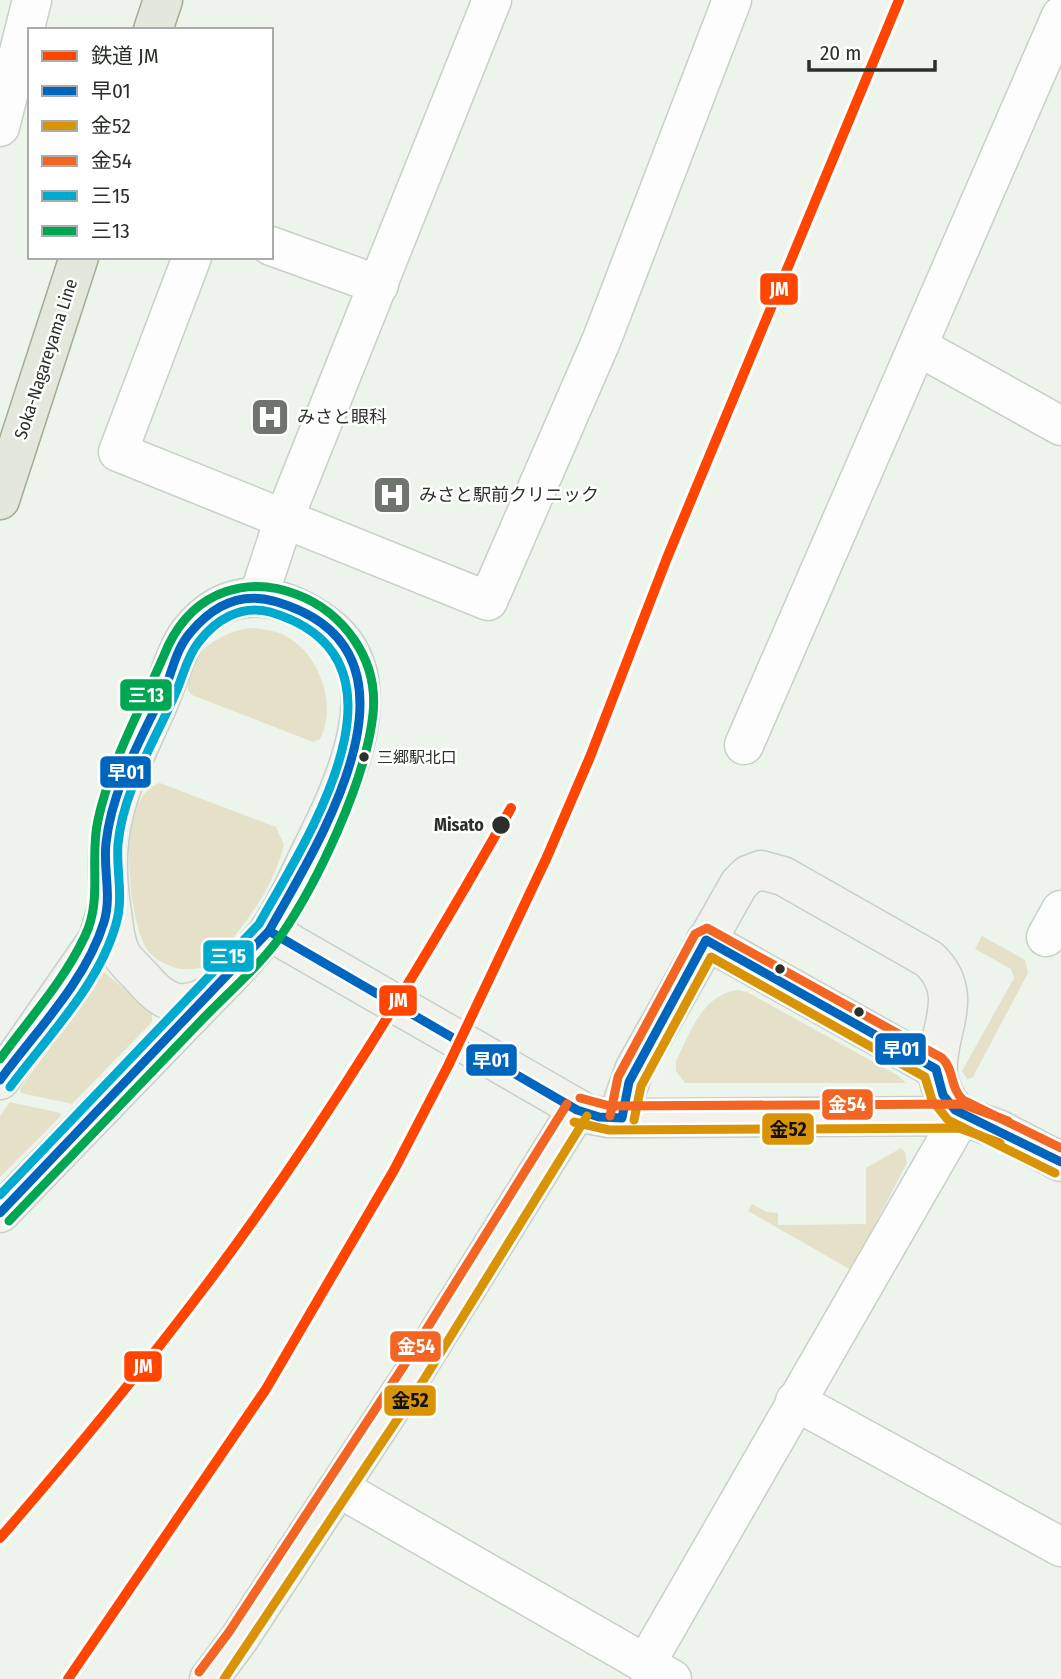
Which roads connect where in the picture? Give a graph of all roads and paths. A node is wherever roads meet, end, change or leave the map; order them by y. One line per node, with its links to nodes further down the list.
1 (32, 0): 7 (street)
2 (163, 0): 6 (main road)
3 (492, 0): 11 (street)
4 (732, 0): 15 (street)
5 (1061, 16): 12 (street)
6 (154, 28)
7 (0, 127)
8 (273, 247): 11 (street)
9 (78, 259): 14 (main road, Soka-Nagareyama Line)
10 (191, 259): 15 (street)
11 (379, 285): 15 (street)
12 (919, 347): 13 (street); 17 (street)
13 (1061, 426)
14 (0, 500)
15 (285, 516): 16 (street)
16 (259, 595): 18 (street); 19 (street)
17 (744, 745)
18 (110, 899): 21 (street); 23 (street)
19 (269, 931): 21 (street); 24 (street)
20 (706, 940): 22 (street); 22 (street); 26 (street)
21 (209, 995): 28 (street)
22 (936, 1069): 25 (street)
23 (0, 1080)
24 (577, 1110): 26 (street); 30 (street)
25 (961, 1116): 26 (street); 27 (street); 29 (street)
26 (622, 1118)
27 (1061, 1162)
28 (0, 1213)
29 (795, 1401): 31 (street); 32 (street)
30 (339, 1488): 32 (street); 33 (street)
31 (1061, 1547)
32 (658, 1672)
33 (209, 1679)

